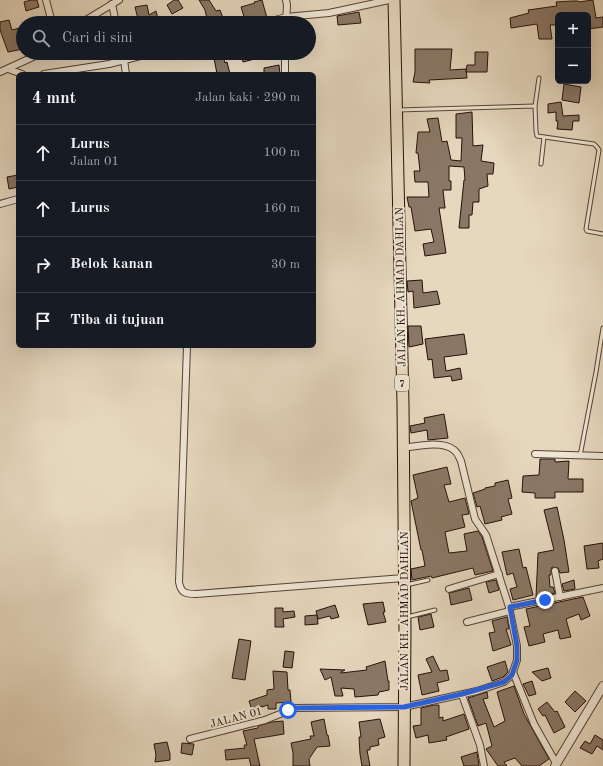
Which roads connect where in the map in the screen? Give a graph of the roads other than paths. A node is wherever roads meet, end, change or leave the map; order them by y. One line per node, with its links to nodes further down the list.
1 (46, 0): 7 (street)
2 (119, 0): 6 (street)
3 (286, 0): 10 (street)
4 (389, 0): 11 (street)
5 (394, 0): 23 (highway, JALAN KH. AHMAD DAHLAN / 7)
6 (112, 4): 8 (street); 9 (street)
7 (50, 16)
8 (92, 16)
9 (115, 16)
10 (286, 16)
11 (311, 16)
12 (25, 60): 15 (street)
13 (125, 60): 18 (street); 19 (street)
14 (285, 60): 20 (street)
15 (8, 68): 16 (street); 17 (street)
16 (0, 72)
17 (17, 72)
18 (65, 72)
19 (126, 72)
20 (285, 72)
21 (540, 78): 22 (lane)
22 (536, 106): 23 (lane); 24 (lane)
23 (396, 110): 31 (highway, JALAN KH. AHMAD DAHLAN / 7)
24 (544, 137): 25 (lane); 28 (lane)
25 (541, 164)
26 (16, 199): 27 (street)
27 (0, 203)
28 (603, 234)
29 (603, 328): 33 (lane)
30 (187, 348): 38 (street)
31 (403, 448): 36 (street); 38 (highway, JALAN KH. AHMAD DAHLAN / 7)
32 (535, 454): 33 (street)
33 (580, 456): 34 (street)
34 (603, 456)
35 (555, 571): 41 (street)
36 (498, 574): 40 (street); 42 (street)
37 (428, 580): 38 (lane)
38 (404, 582): 44 (highway, JALAN KH. AHMAD DAHLAN / 7)
39 (603, 588): 41 (street)
40 (449, 589)
41 (560, 597): 42 (street)
42 (510, 609): 45 (street); 46 (street)
43 (435, 610): 44 (lane)
44 (405, 618): 50 (highway, JALAN KH. AHMAD DAHLAN / 7)
45 (468, 622)
46 (513, 672): 48 (street, JALAN 01); 52 (street)
47 (603, 686): 49 (street)
48 (462, 694): 50 (street, JALAN 01); 54 (street)
49 (600, 695): 52 (street)
50 (404, 707): 51 (street, JALAN 01); 53 (highway, JALAN KH. AHMAD DAHLAN / 7)
51 (190, 739)
52 (555, 764)
53 (404, 766)
54 (484, 766)

